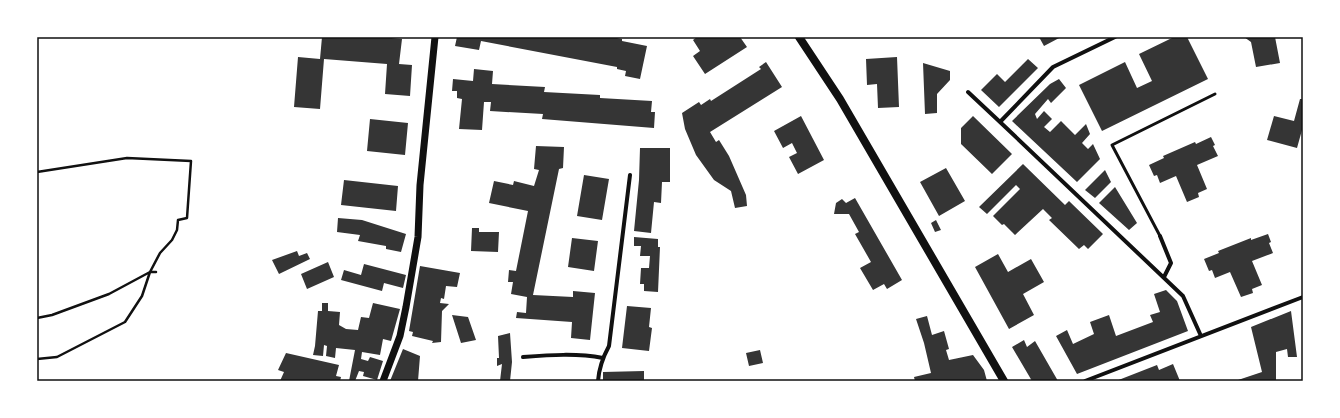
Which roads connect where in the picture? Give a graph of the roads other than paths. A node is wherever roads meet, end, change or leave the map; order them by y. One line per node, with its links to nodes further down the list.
1 (435, 37): 14 (street)
2 (799, 37): 16 (main road)
3 (1115, 37): 6 (street)
4 (968, 92): 6 (street)
5 (1215, 94): 8 (lane)
6 (1000, 122): 9 (street)
7 (630, 174): 13 (street)
8 (1160, 236): 9 (street)
9 (1164, 277): 11 (street)
10 (1303, 297): 11 (street)
11 (1201, 336): 17 (street)
12 (524, 357): 13 (street)
13 (603, 358): 15 (street)
14 (383, 381)
15 (598, 381)
16 (1004, 381)
17 (1085, 381)

